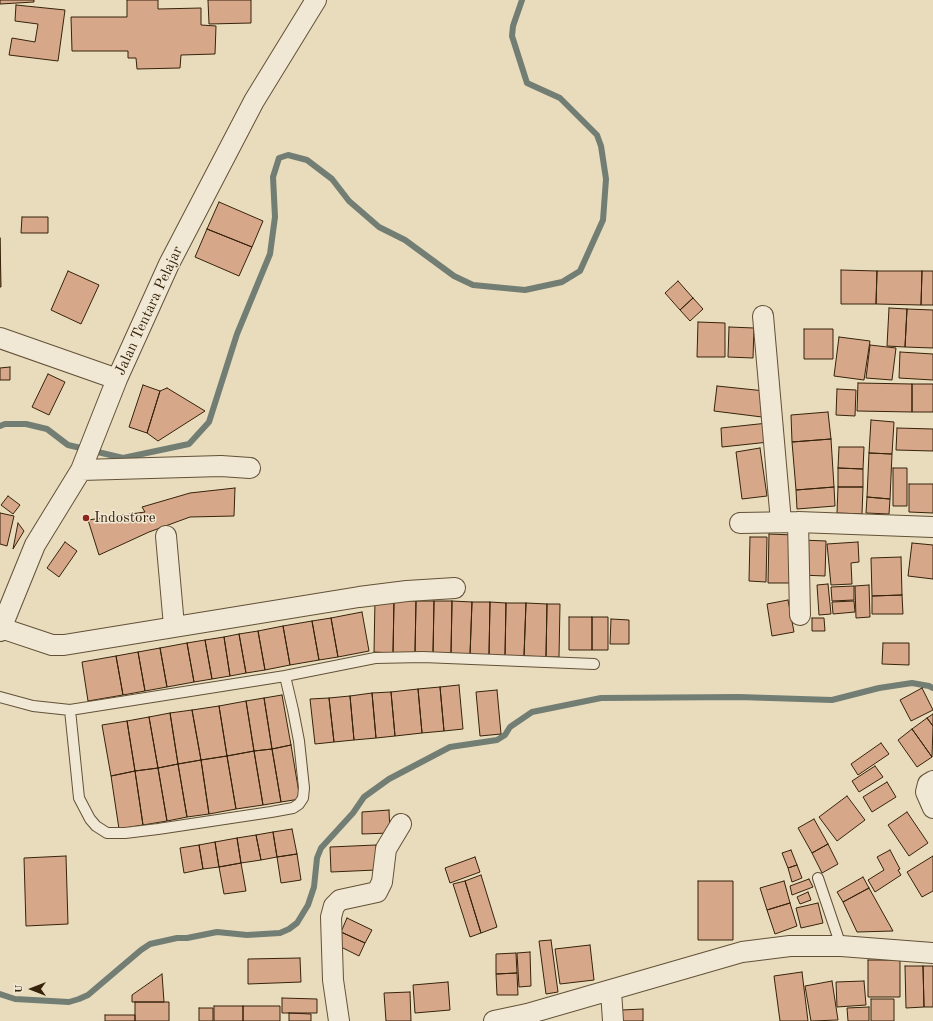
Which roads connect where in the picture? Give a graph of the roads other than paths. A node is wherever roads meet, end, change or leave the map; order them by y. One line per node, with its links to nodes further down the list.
1 (316, 0): 4 (street, Jalan Tentara Pelajar)
2 (763, 316): 7 (street)
3 (0, 338): 4 (street)
4 (117, 379): 5 (street, Jalan Tentara Pelajar)
5 (86, 457): 6 (street); 14 (street, Jalan Tentara Pelajar)
6 (250, 468)
7 (790, 522): 8 (street); 9 (street); 12 (street)
8 (740, 523)
9 (933, 527)
10 (166, 536): 13 (street)
11 (455, 588): 13 (street)
12 (800, 615)
13 (174, 626): 14 (street)
14 (1, 629)
15 (594, 664): 16 (lane)
16 (285, 676): 18 (lane); 18 (lane)
17 (0, 697): 18 (lane)
18 (70, 710)
19 (933, 781): 20 (street)
20 (933, 808)
21 (401, 824): 26 (street)
22 (818, 878): 23 (lane)
23 (841, 946): 24 (street); 25 (street)
24 (933, 953)
25 (611, 991): 27 (street); 28 (street)
26 (339, 1021)
27 (494, 1021)
28 (613, 1021)

